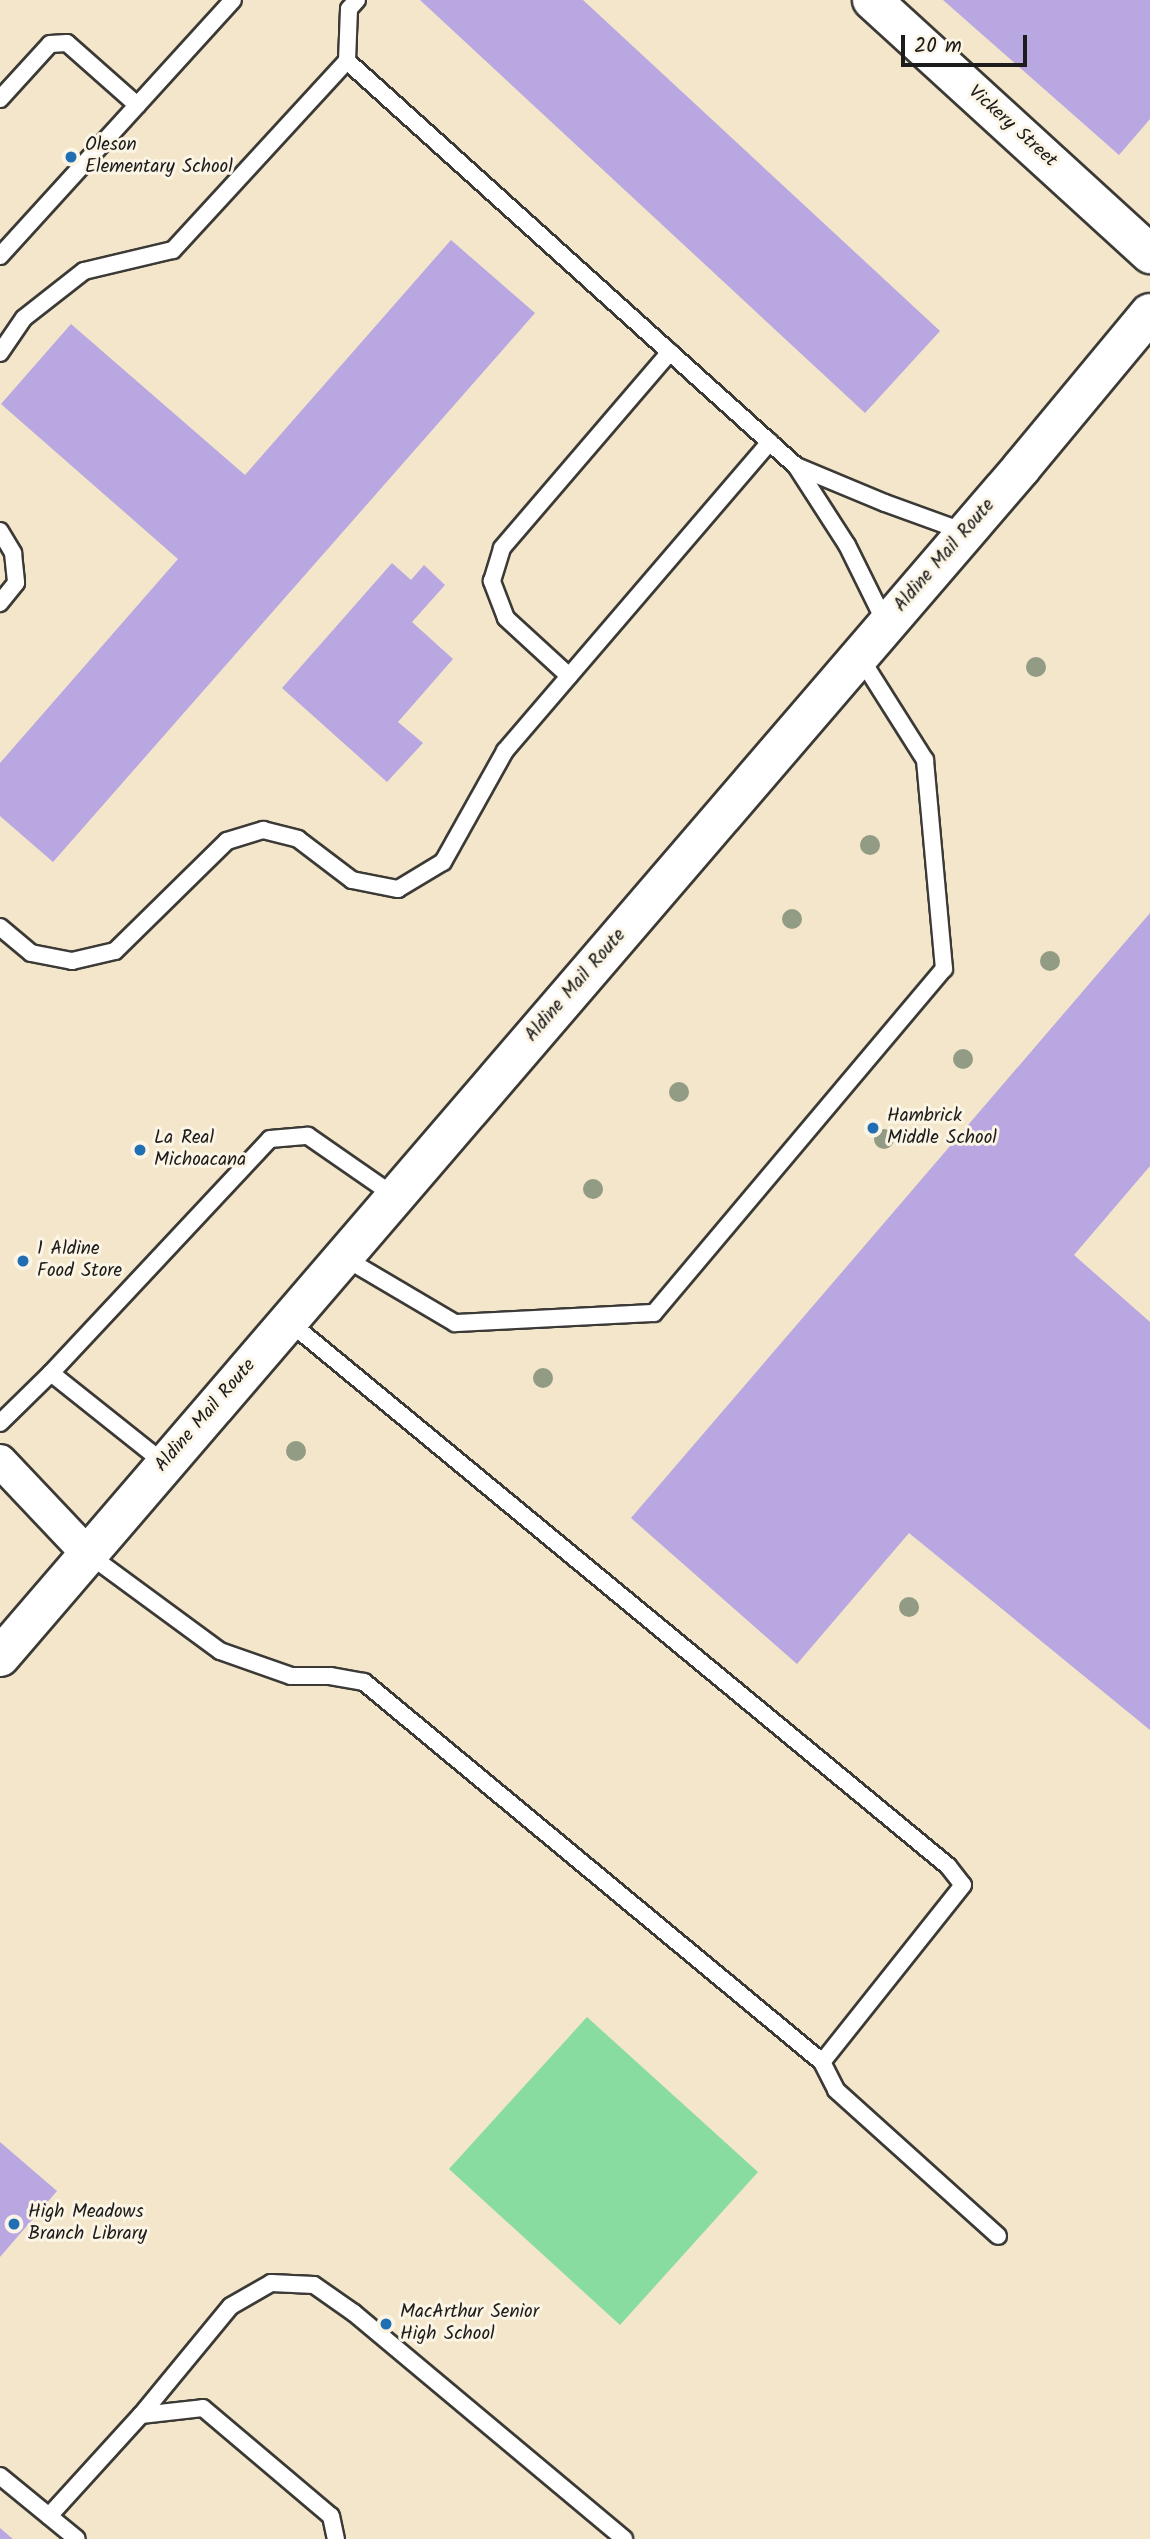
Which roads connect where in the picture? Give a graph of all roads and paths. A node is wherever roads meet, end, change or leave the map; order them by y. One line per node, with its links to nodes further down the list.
1 (233, 0): 6 (lane)
2 (357, 0): 4 (lane)
3 (872, 0): 7 (main road, Vickery Street)
4 (347, 61): 10 (lane); 11 (lane)
5 (0, 99): 6 (lane)
6 (137, 105): 8 (lane)
7 (1150, 254)
8 (0, 256)
9 (1150, 313): 15 (main road, Aldine Mail Route)
10 (670, 352): 12 (lane); 19 (lane)
11 (0, 353)
12 (770, 442): 13 (lane); 19 (lane)
13 (796, 466): 15 (lane); 17 (lane)
14 (0, 531): 16 (lane)
15 (965, 532): 17 (main road, Aldine Mail Route)
16 (0, 603)
17 (886, 624): 18 (main road, Aldine Mail Route)
18 (859, 655): 21 (main road, Aldine Mail Route); 22 (lane)
19 (569, 676): 20 (lane)
20 (0, 927)
21 (396, 1197): 22 (main road, Aldine Mail Route); 24 (lane)
22 (343, 1258): 23 (main road, Aldine Mail Route)
23 (288, 1321): 27 (main road, Aldine Mail Route); 30 (lane)
24 (51, 1373): 25 (lane); 27 (lane)
25 (0, 1423)
26 (0, 1461): 28 (street)
27 (164, 1463): 28 (main road, Aldine Mail Route)
28 (88, 1554): 29 (main road, Aldine Mail Route); 30 (lane)
29 (0, 1657)
30 (822, 2062): 31 (lane)
31 (998, 2236)
32 (142, 2415): 34 (lane); 36 (lane); 37 (lane)
33 (0, 2476): 34 (lane)
34 (49, 2516): 35 (lane)
35 (77, 2539)
36 (336, 2539)
37 (624, 2539)

